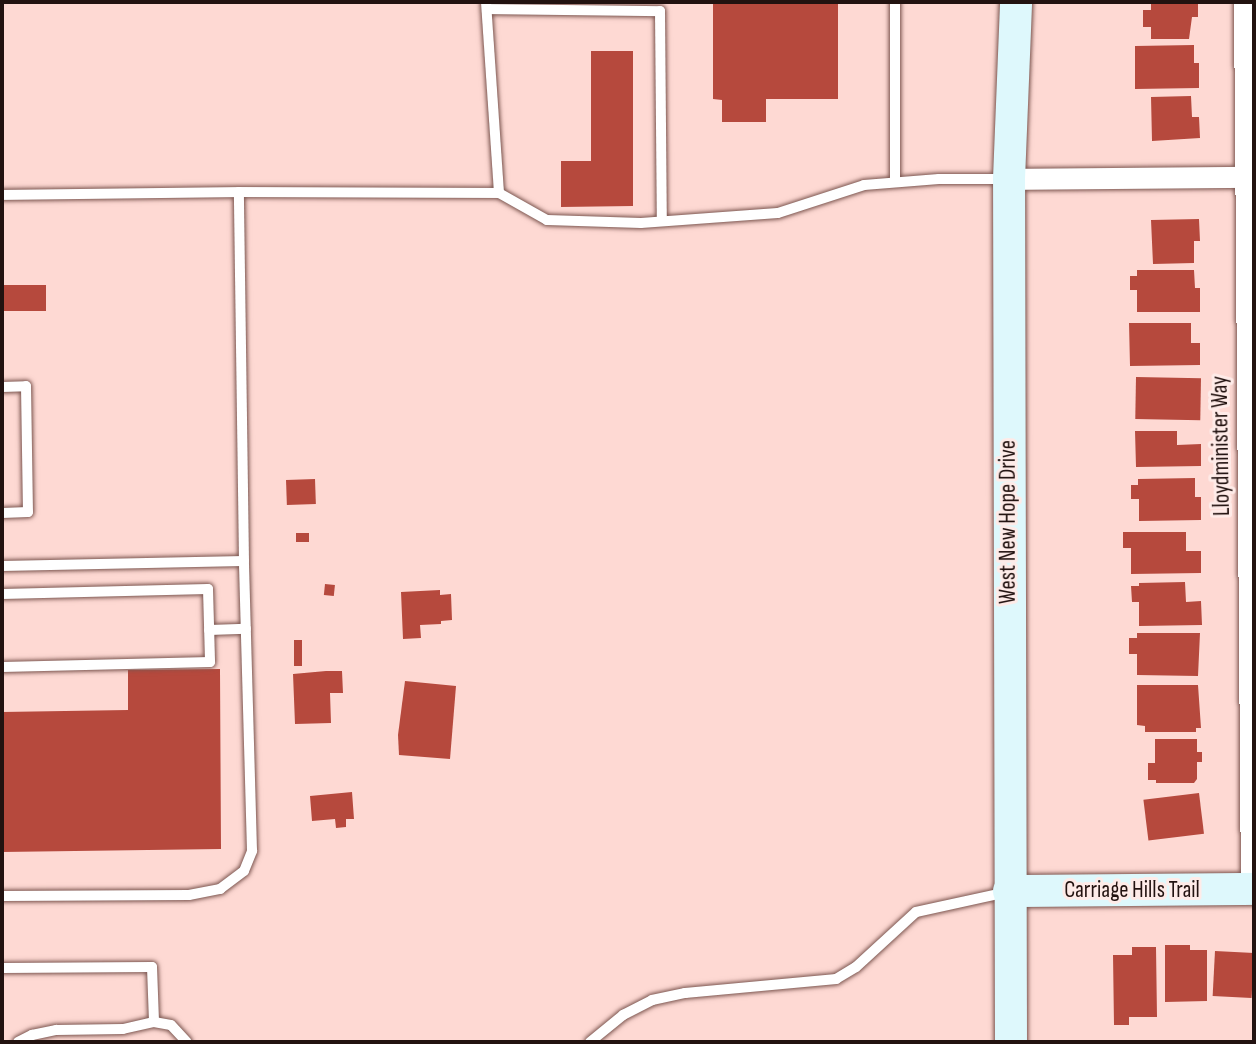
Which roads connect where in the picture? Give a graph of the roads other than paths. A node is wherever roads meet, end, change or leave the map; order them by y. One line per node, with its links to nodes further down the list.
1 (895, 2): 7 (lane)
2 (1016, 2): 6 (main road, West New Hope Drive)
3 (1244, 2): 5 (street, Lloydminister Way)
4 (486, 5): 9 (lane); 11 (lane)
5 (1245, 177): 6 (street); 20 (street, Lloydminister Way)
6 (1009, 179): 7 (lane); 21 (main road, West New Hope Drive)
7 (895, 183): 11 (lane)
8 (239, 192): 9 (lane); 10 (lane); 14 (lane)
9 (499, 193): 11 (lane)
10 (2, 195)
11 (662, 221)
12 (2, 387): 13 (lane)
13 (2, 513)
14 (244, 561): 15 (lane); 17 (lane)
15 (2, 566)
16 (2, 594): 18 (lane)
17 (246, 629): 18 (lane); 22 (lane)
18 (209, 630): 19 (lane)
19 (2, 667)
20 (1252, 889): 21 (main road, Carriage Hills Trail)
21 (1009, 891): 27 (lane); 28 (main road, West New Hope Drive)
22 (2, 896)
23 (2, 968): 24 (lane)
24 (154, 1022): 25 (lane); 26 (lane)
25 (18, 1042)
26 (187, 1042)
27 (590, 1042)
28 (1011, 1042)

